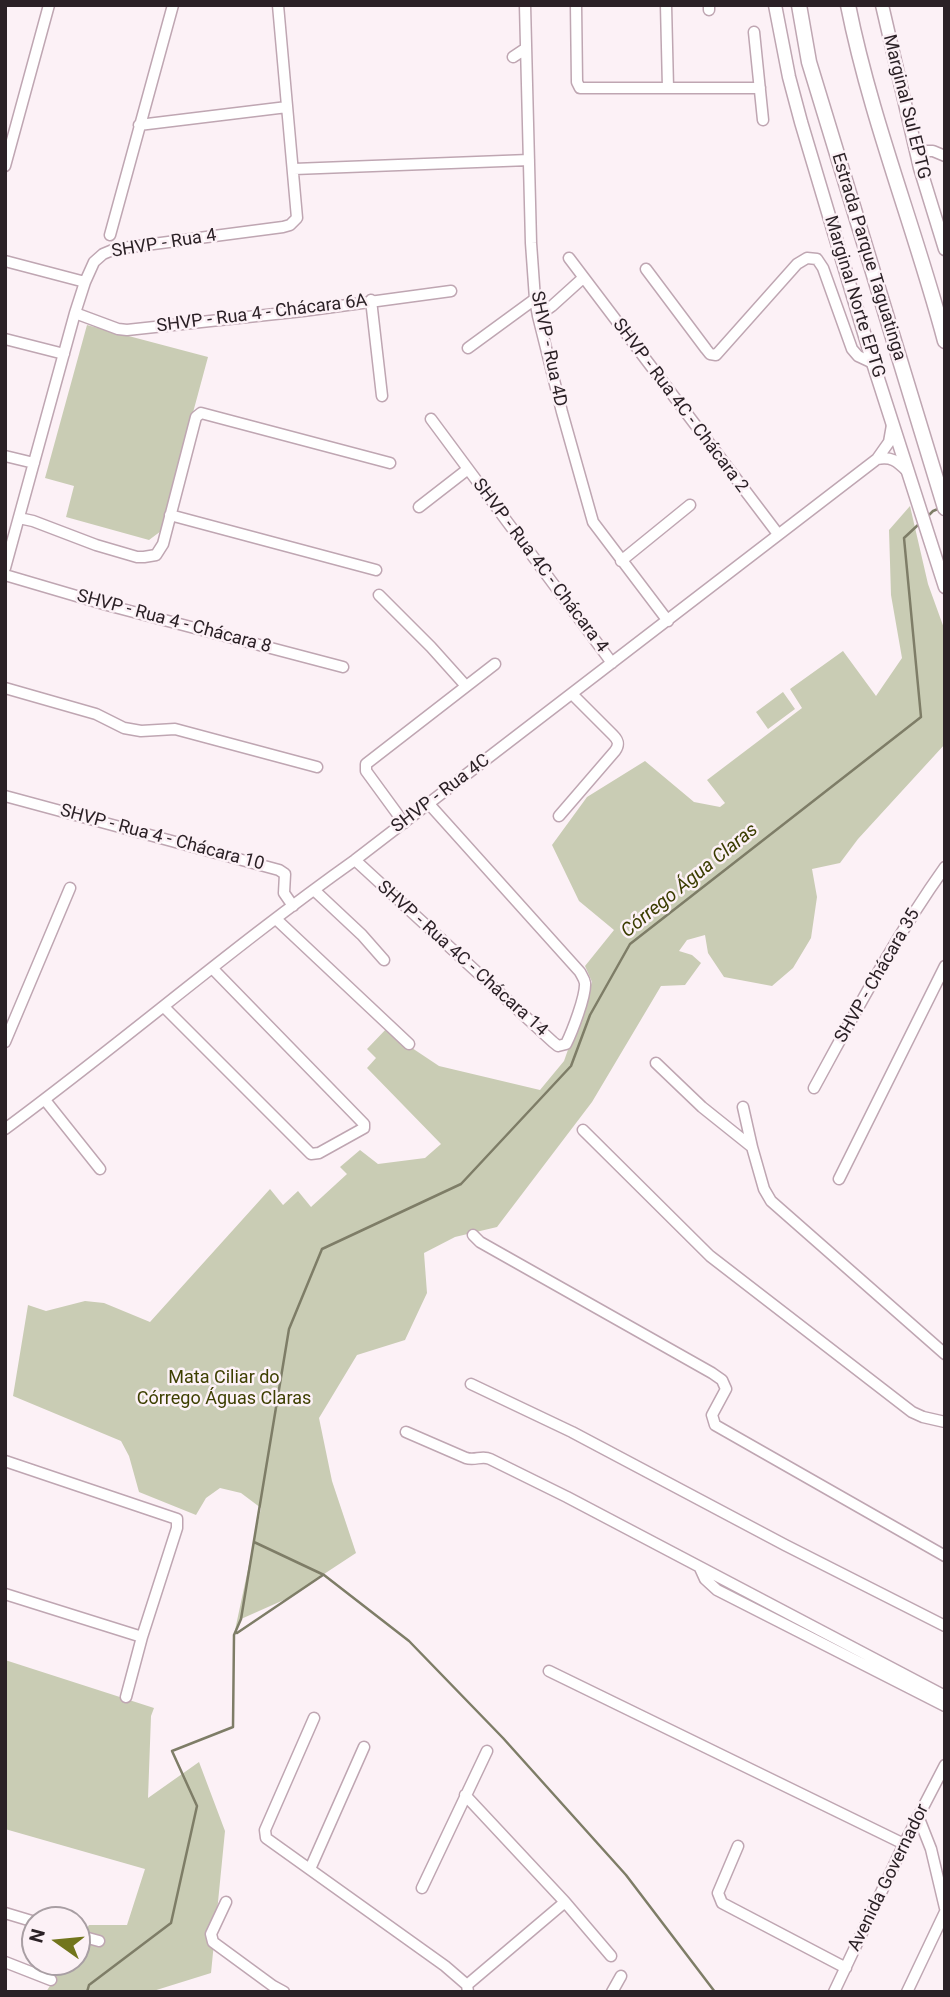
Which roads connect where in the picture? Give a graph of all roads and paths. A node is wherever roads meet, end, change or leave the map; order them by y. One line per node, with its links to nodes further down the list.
1 (49, 5): 20 (street)
2 (173, 5): 16 (street)
3 (278, 5): 14 (street, SHVP - Rua 4)
4 (525, 5): 19 (street, SHVP - Rua 4D)
5 (576, 5): 12 (street)
6 (666, 5): 12 (street)
7 (775, 5): 40 (main road, Marginal Norte EPTG)
8 (799, 5): 52 (highway, Estrada Parque Taguatinga)
9 (848, 5): 29 (highway)
10 (882, 5): 17 (main road, Marginal Sul EPTG)
11 (754, 32): 13 (street)
12 (668, 88): 13 (street)
13 (760, 88): 15 (street)
14 (286, 107): 16 (street); 21 (street, SHVP - Rua 4)
15 (763, 120)
16 (139, 125): 22 (street)
17 (916, 151): 18 (street); 23 (main road, Marginal Sul EPTG)
18 (945, 156)
19 (528, 159): 21 (street); 31 (street, SHVP - Rua 4D)
20 (5, 166)
21 (294, 169): 28 (street, SHVP - Rua 4)
22 (110, 234)
23 (945, 249)
24 (569, 258): 27 (street, SHVP - Rua 4C - Chácara 2)
25 (5, 261): 28 (street)
26 (646, 269): 40 (street)
27 (583, 278): 35 (street); 55 (street, SHVP - Rua 4C - Chácara 2)
28 (85, 282): 34 (street, SHVP - Rua 4)
29 (930, 285): 33 (highway); 37 (highway)
30 (451, 291): 32 (street, SHVP - Rua 4 - Chácara 6A)
31 (535, 299): 35 (street, SHVP - Rua 4D); 38 (street)
32 (371, 300): 34 (street, SHVP - Rua 4 - Chácara 6A); 41 (street)
33 (945, 312)
34 (75, 313): 39 (street, SHVP - Rua 4)
35 (538, 316): 56 (street, SHVP - Rua 4D)
36 (5, 339): 39 (street)
37 (945, 341)
38 (468, 348)
39 (64, 354): 46 (street, SHVP - Rua 4)
40 (873, 363): 43 (main road, Marginal Norte EPTG)
41 (382, 396)
42 (430, 419): 48 (street, SHVP - Rua 4C - Chácara 4)
43 (892, 421): 45 (street, SHVP - Rua 4C); 49 (main road, Marginal Norte EPTG)
44 (5, 456): 46 (street)
45 (877, 459): 49 (street); 55 (street, SHVP - Rua 4C)
46 (34, 463): 54 (street, SHVP - Rua 4)
47 (390, 463): 53 (street)
48 (468, 469): 51 (street, SHVP - Rua 4C - Chácara 4); 63 (street, SHVP - Rua 4C - Chácara 4)
49 (909, 473): 60 (main road, Marginal Norte EPTG)
50 (690, 505): 56 (street)
51 (419, 507)
52 (945, 508)
53 (170, 515): 54 (street); 58 (street)
54 (19, 518): 57 (street, SHVP - Rua 4)
55 (778, 534): 62 (street, SHVP - Rua 4C)
56 (621, 561): 62 (street, SHVP - Rua 4D)
57 (5, 568)
58 (376, 570)
59 (5, 575): 65 (street, SHVP - Rua 4 - Chácara 8)
60 (945, 587)
61 (379, 595): 66 (street)
62 (668, 621): 63 (street, SHVP - Rua 4C)
63 (612, 663): 68 (street, SHVP - Rua 4C)
64 (495, 664): 66 (street)
65 (342, 667)
66 (467, 686): 73 (street)
67 (5, 688): 69 (street)
68 (572, 694): 71 (street, SHVP - Rua 4C); 72 (street)
69 (317, 767)
70 (5, 796): 78 (street, SHVP - Rua 4 - Chácara 10)
71 (429, 804): 73 (street, SHVP - Rua 4C); 74 (street, SHVP - Rua 4C - Chácara 14)
72 (559, 816)
73 (404, 822): 74 (street, SHVP - Rua 4C)
74 (355, 860): 77 (street, SHVP - Rua 4C)
75 (945, 867): 87 (street, SHVP - Chácara 35)
76 (70, 888): 84 (street)
77 (314, 890): 78 (street, SHVP - Rua 4C); 80 (street)
78 (293, 906): 79 (street, SHVP - Rua 4C)
79 (276, 919): 82 (street, SHVP - Rua 4C); 85 (street)
80 (384, 960)
81 (945, 966): 94 (street)
82 (213, 969): 83 (street, SHVP - Rua 4C); 83 (street)
83 (164, 1007): 88 (street, SHVP - Rua 4C)
84 (5, 1042)
85 (409, 1044)
86 (656, 1063): 92 (street)
87 (814, 1088)
88 (44, 1100): 90 (street, SHVP - Rua 4C); 93 (street)
89 (743, 1107): 92 (street)
90 (5, 1129)
91 (583, 1130): 98 (street)
92 (752, 1147): 96 (street)
93 (100, 1169)
94 (839, 1179)
95 (473, 1235): 101 (street)
96 (945, 1354)
97 (471, 1384): 104 (street)
98 (945, 1422)
99 (406, 1432): 102 (street)
100 (5, 1461): 105 (street)
101 (945, 1556)
102 (700, 1569): 107 (street); 109 (street)
103 (5, 1594): 105 (street)
104 (945, 1626)
105 (142, 1637): 108 (street)
106 (549, 1671): 116 (street)
107 (945, 1696)
108 (126, 1698)
109 (945, 1706)
110 (314, 1718): 118 (street)
111 (364, 1747): 118 (street)
112 (487, 1751): 114 (street)
113 (945, 1765): 115 (street, Avenida Governador)
114 (465, 1795): 119 (street); 121 (street)
115 (918, 1816): 116 (street, Avenida Governador); 122 (street)
116 (904, 1844): 127 (street, Avenida Governador)
117 (738, 1846): 127 (street)
118 (310, 1869): 130 (street)
119 (422, 1888)
120 (226, 1902): 131 (street)
121 (565, 1902): 125 (street); 130 (street)
122 (945, 1910): 134 (street)
123 (91, 1939): 124 (street)
124 (99, 1941)
125 (611, 1956)
126 (5, 1962): 129 (street)
127 (846, 1968): 133 (street, Avenida Governador)
128 (621, 1976): 132 (street)
129 (51, 1980)
130 (467, 1988)
131 (284, 1992)
132 (612, 1992)
133 (834, 1992)
134 (907, 1992)

